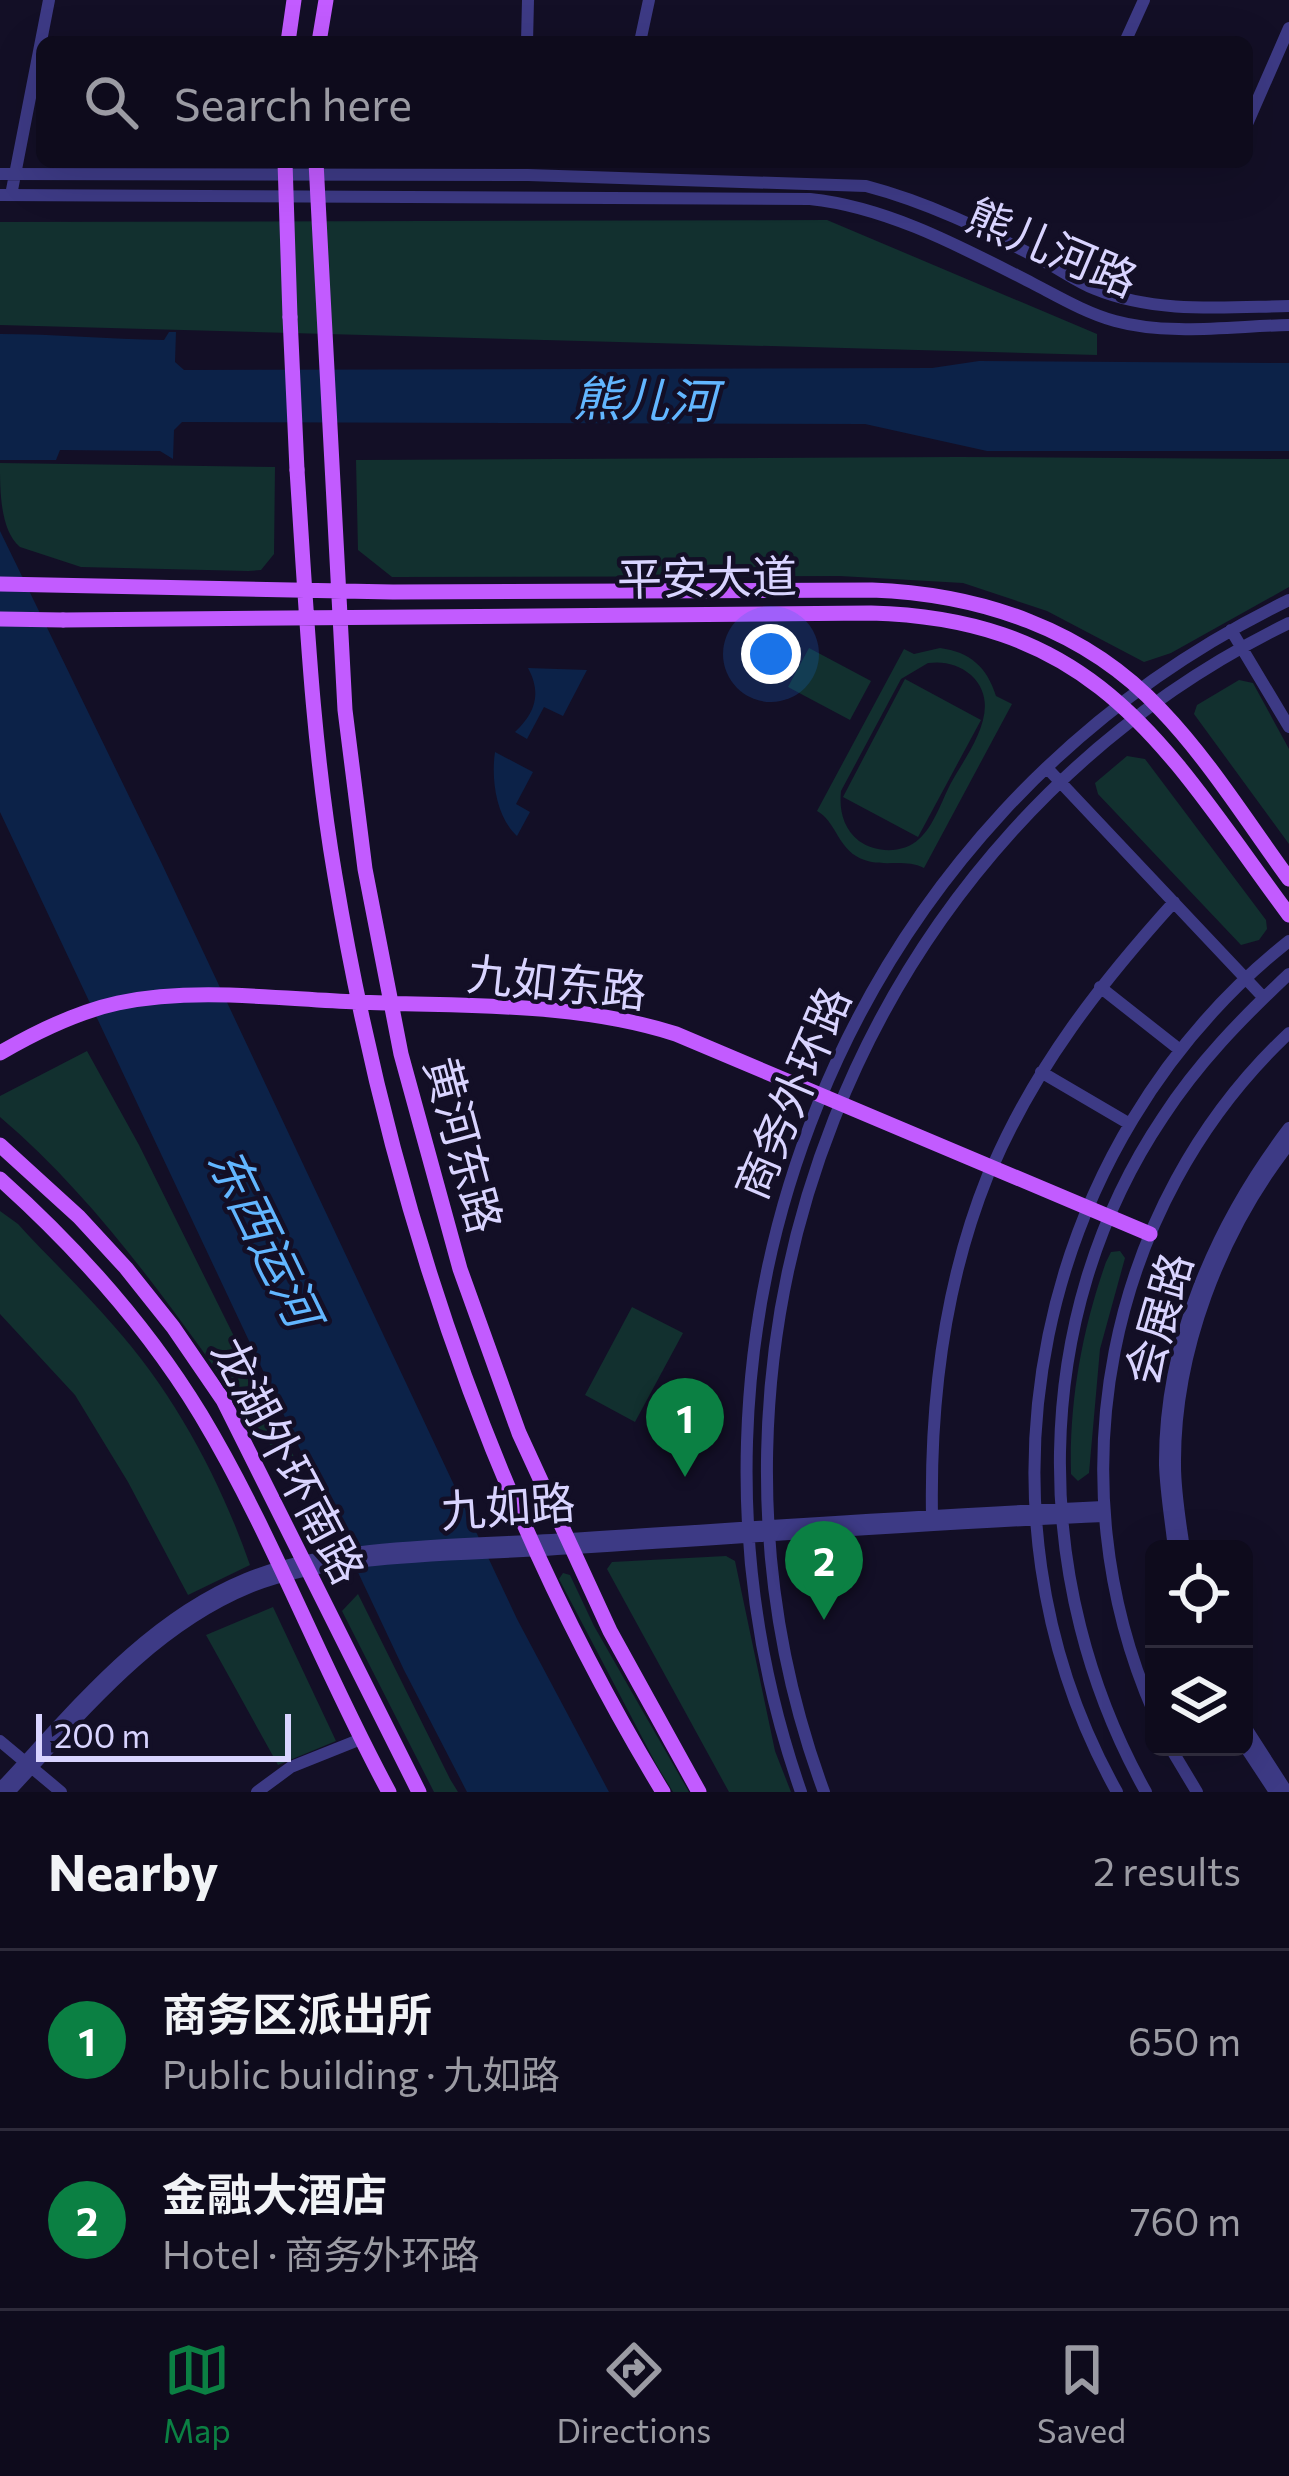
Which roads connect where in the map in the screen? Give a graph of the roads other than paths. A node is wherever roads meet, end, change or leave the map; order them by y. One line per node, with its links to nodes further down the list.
1 (49, 0): 8 (street)
2 (294, 0): 9 (main road)
3 (326, 0): 10 (main road)
4 (528, 0): 11 (street)
5 (649, 0): 12 (street)
6 (1144, 0): 13 (street)
7 (1289, 28): 15 (street)
8 (41, 36)
9 (289, 36)
10 (320, 36)
11 (527, 36)
12 (641, 36)
13 (1128, 36)
14 (36, 55): 19 (street)
15 (1253, 110)
16 (285, 168): 17 (street, 熊儿河路); 19 (street, 熊儿河路); 22 (main road, 黄河东路)
17 (317, 168): 18 (street, 熊儿河路); 23 (main road, 黄河东路)
18 (528, 168): 20 (street, 熊儿河路)
19 (8, 175): 21 (street)
20 (726, 189): 23 (street, 熊儿河路); 24 (street, 熊儿河路); 25 (street, 熊儿河路)
21 (5, 195): 22 (street, 熊儿河路)
22 (286, 195): 23 (street, 熊儿河路); 27 (main road, 黄河东路, bridge)
23 (318, 195): 28 (main road, 黄河东路)
24 (1289, 306)
25 (1289, 325)
26 (0, 584): 27 (main road, 平安大道)
27 (305, 591): 28 (main road, 平安大道); 30 (main road, 黄河东路)
28 (340, 591): 31 (main road, 黄河东路); 36 (main road, 平安大道)
29 (1289, 601): 34 (street, 商务外环路)
30 (307, 617): 31 (main road, 平安大道); 32 (main road, 平安大道, bridge); 51 (main road, 黄河东路)
31 (340, 617): 37 (main road, 平安大道); 52 (main road, 黄河东路)
32 (0, 620)
33 (1289, 623): 35 (street, 商务外环路)
34 (1232, 630): 35 (street); 36 (street, 商务外环路)
35 (1241, 647): 38 (street, 商务外环路); 40 (street)
36 (1141, 690): 37 (street, 商务外环路); 38 (main road, 平安大道)
37 (1123, 704): 39 (main road, 平安大道); 41 (street, 商务外环路)
38 (1156, 704): 39 (street, 商务外环路); 43 (main road, 平安大道)
39 (1138, 718): 42 (street, 商务外环路); 45 (main road, 平安大道)
40 (1289, 727)
41 (1047, 768): 42 (street); 59 (street, 商务外环路)
42 (1061, 782): 44 (street); 60 (street, 商务外环路)
43 (1289, 878)
44 (1174, 902): 48 (street); 49 (street)
45 (1289, 915)
46 (1289, 941): 48 (street)
47 (1289, 974): 50 (street)
48 (1246, 979): 50 (street); 55 (street)
49 (1100, 987): 55 (street); 58 (street)
50 (1264, 998): 68 (street)
51 (358, 1007): 52 (main road, 九如东路); 53 (main road, 九如东路); 79 (main road, 黄河东路)
52 (390, 1008): 59 (main road, 九如东路); 78 (main road, 黄河东路)
53 (76, 1022): 56 (main road, 九如东路); 57 (main road, 九如东路)
54 (1289, 1033): 69 (street)
55 (1180, 1050): 61 (street)
56 (0, 1054)
57 (0, 1064)
58 (1041, 1072): 61 (street); 65 (street)
59 (819, 1099): 60 (main road, 九如东路); 75 (street, 商务外环路)
60 (838, 1107): 65 (main road, 九如东路); 74 (street, 商务外环路)
61 (1128, 1124): 67 (street)
62 (1289, 1129): 76 (street, 会展路)
63 (1289, 1144): 77 (street, 会展路)
64 (0, 1145): 80 (main road, 龙湖外环南路)
65 (990, 1172): 67 (main road, 九如东路); 73 (street)
66 (0, 1179): 81 (main road, 龙湖外环南路)
67 (1084, 1211): 68 (main road, 九如东路); 72 (street)
68 (1108, 1221): 69 (main road, 九如东路); 71 (street)
69 (1148, 1238): 70 (street)
70 (1104, 1511): 71 (street, 九如路); 82 (street)
71 (1061, 1513): 72 (street, 九如路); 90 (street)
72 (1035, 1514): 73 (street, 九如路); 74 (street, 九如路); 100 (street)
73 (932, 1516): 74 (street, 九如路)
74 (768, 1531): 75 (street, 九如路); 99 (street, 商务外环路)
75 (747, 1533): 78 (street, 九如路); 98 (street, 商务外环路)
76 (1173, 1540)
77 (1183, 1540)
78 (569, 1544): 79 (street, 九如路); 97 (main road, 黄河东路)
79 (536, 1546): 80 (street, 九如路); 96 (main road, 黄河东路)
80 (306, 1566): 81 (street, 九如路); 95 (main road, 龙湖外环南路)
81 (280, 1573): 83 (main road, 龙湖外环南路); 88 (street, 九如路)
82 (1145, 1688)
83 (361, 1739): 93 (street); 94 (main road, 龙湖外环南路)
84 (1253, 1739): 103 (street)
85 (0, 1741): 88 (street)
86 (1175, 1756): 101 (street)
87 (1251, 1756): 102 (street)
88 (28, 1765): 89 (street, 九如路); 91 (street, 九如路); 92 (street)
89 (0, 1789)
90 (1144, 1791)
91 (9, 1792)
92 (61, 1792)
93 (257, 1792)
94 (389, 1792)
95 (419, 1792)
96 (663, 1792)
97 (698, 1792)
98 (801, 1792)
99 (824, 1792)
100 (1117, 1792)
101 (1196, 1792)
102 (1275, 1792)
103 (1287, 1792)

